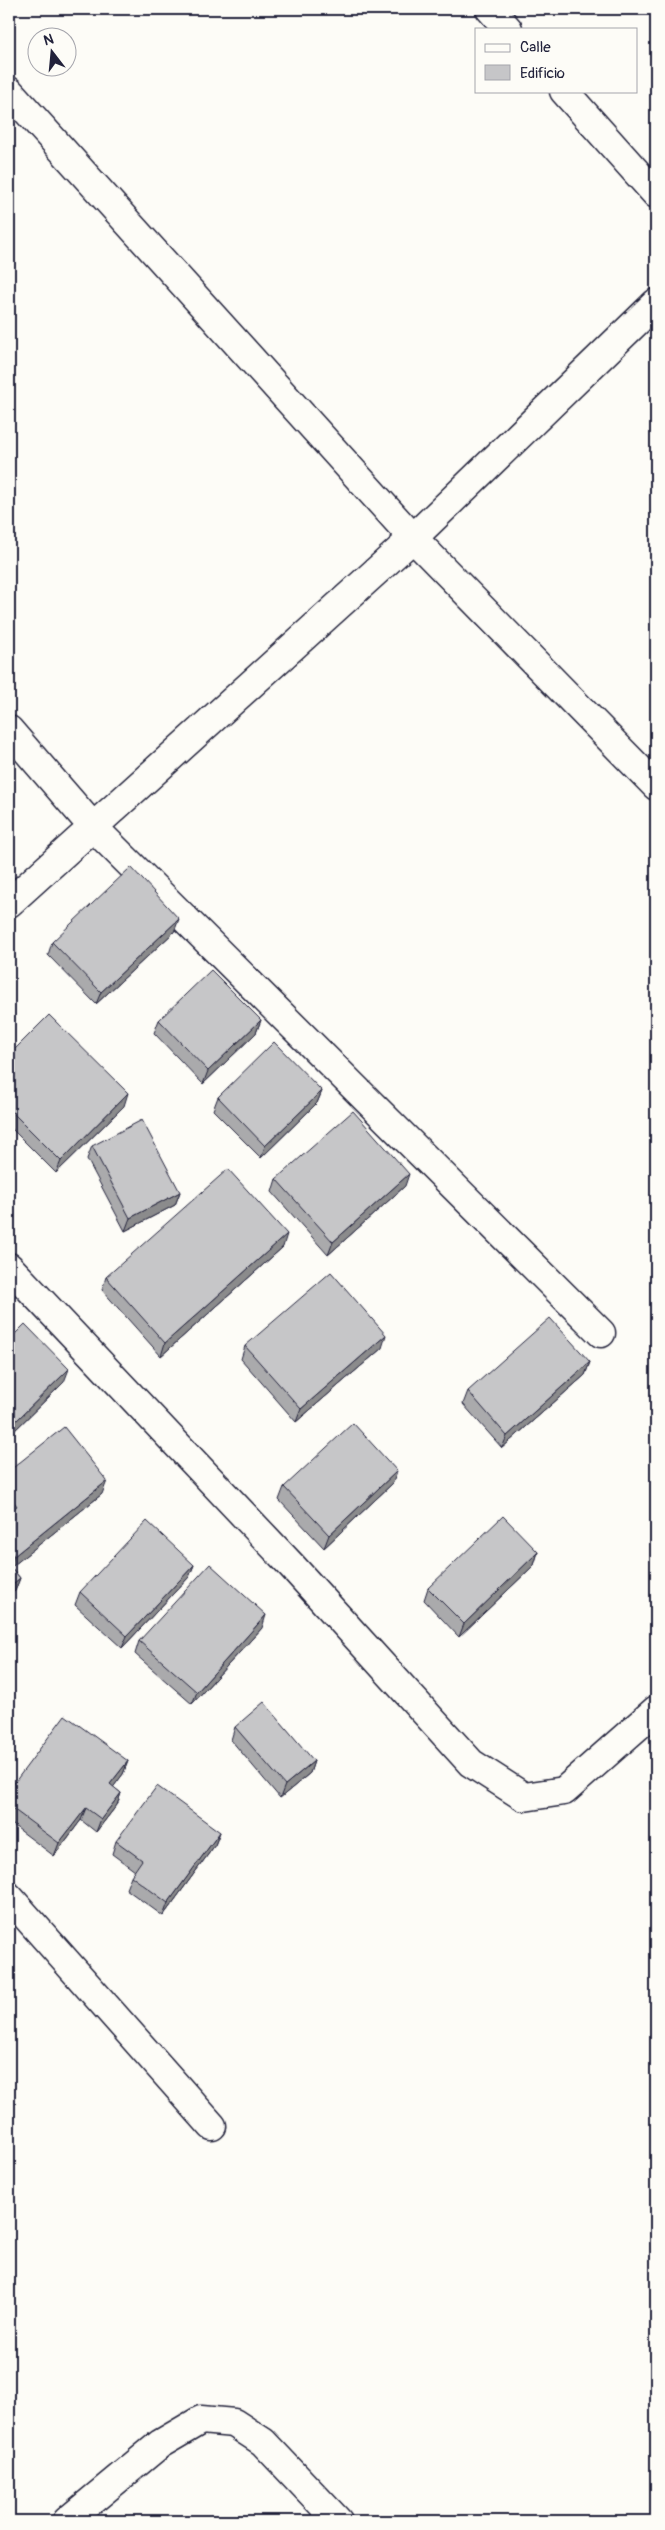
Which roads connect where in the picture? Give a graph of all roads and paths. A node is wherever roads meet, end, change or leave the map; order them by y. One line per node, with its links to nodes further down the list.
1 (490, 9): 2 (street)
2 (507, 28)
3 (9, 91): 7 (street)
4 (565, 92): 5 (street)
5 (656, 194)
6 (656, 302): 7 (street)
7 (413, 538): 9 (street); 10 (street)
8 (9, 730): 10 (street)
9 (656, 786)
10 (93, 828): 11 (street); 13 (street)
11 (9, 903)
12 (9, 1267): 14 (street)
13 (601, 1333)
14 (656, 1710)
15 (9, 1897): 16 (street)
16 (212, 2126)
17 (67, 2521): 18 (street)
18 (338, 2521)

